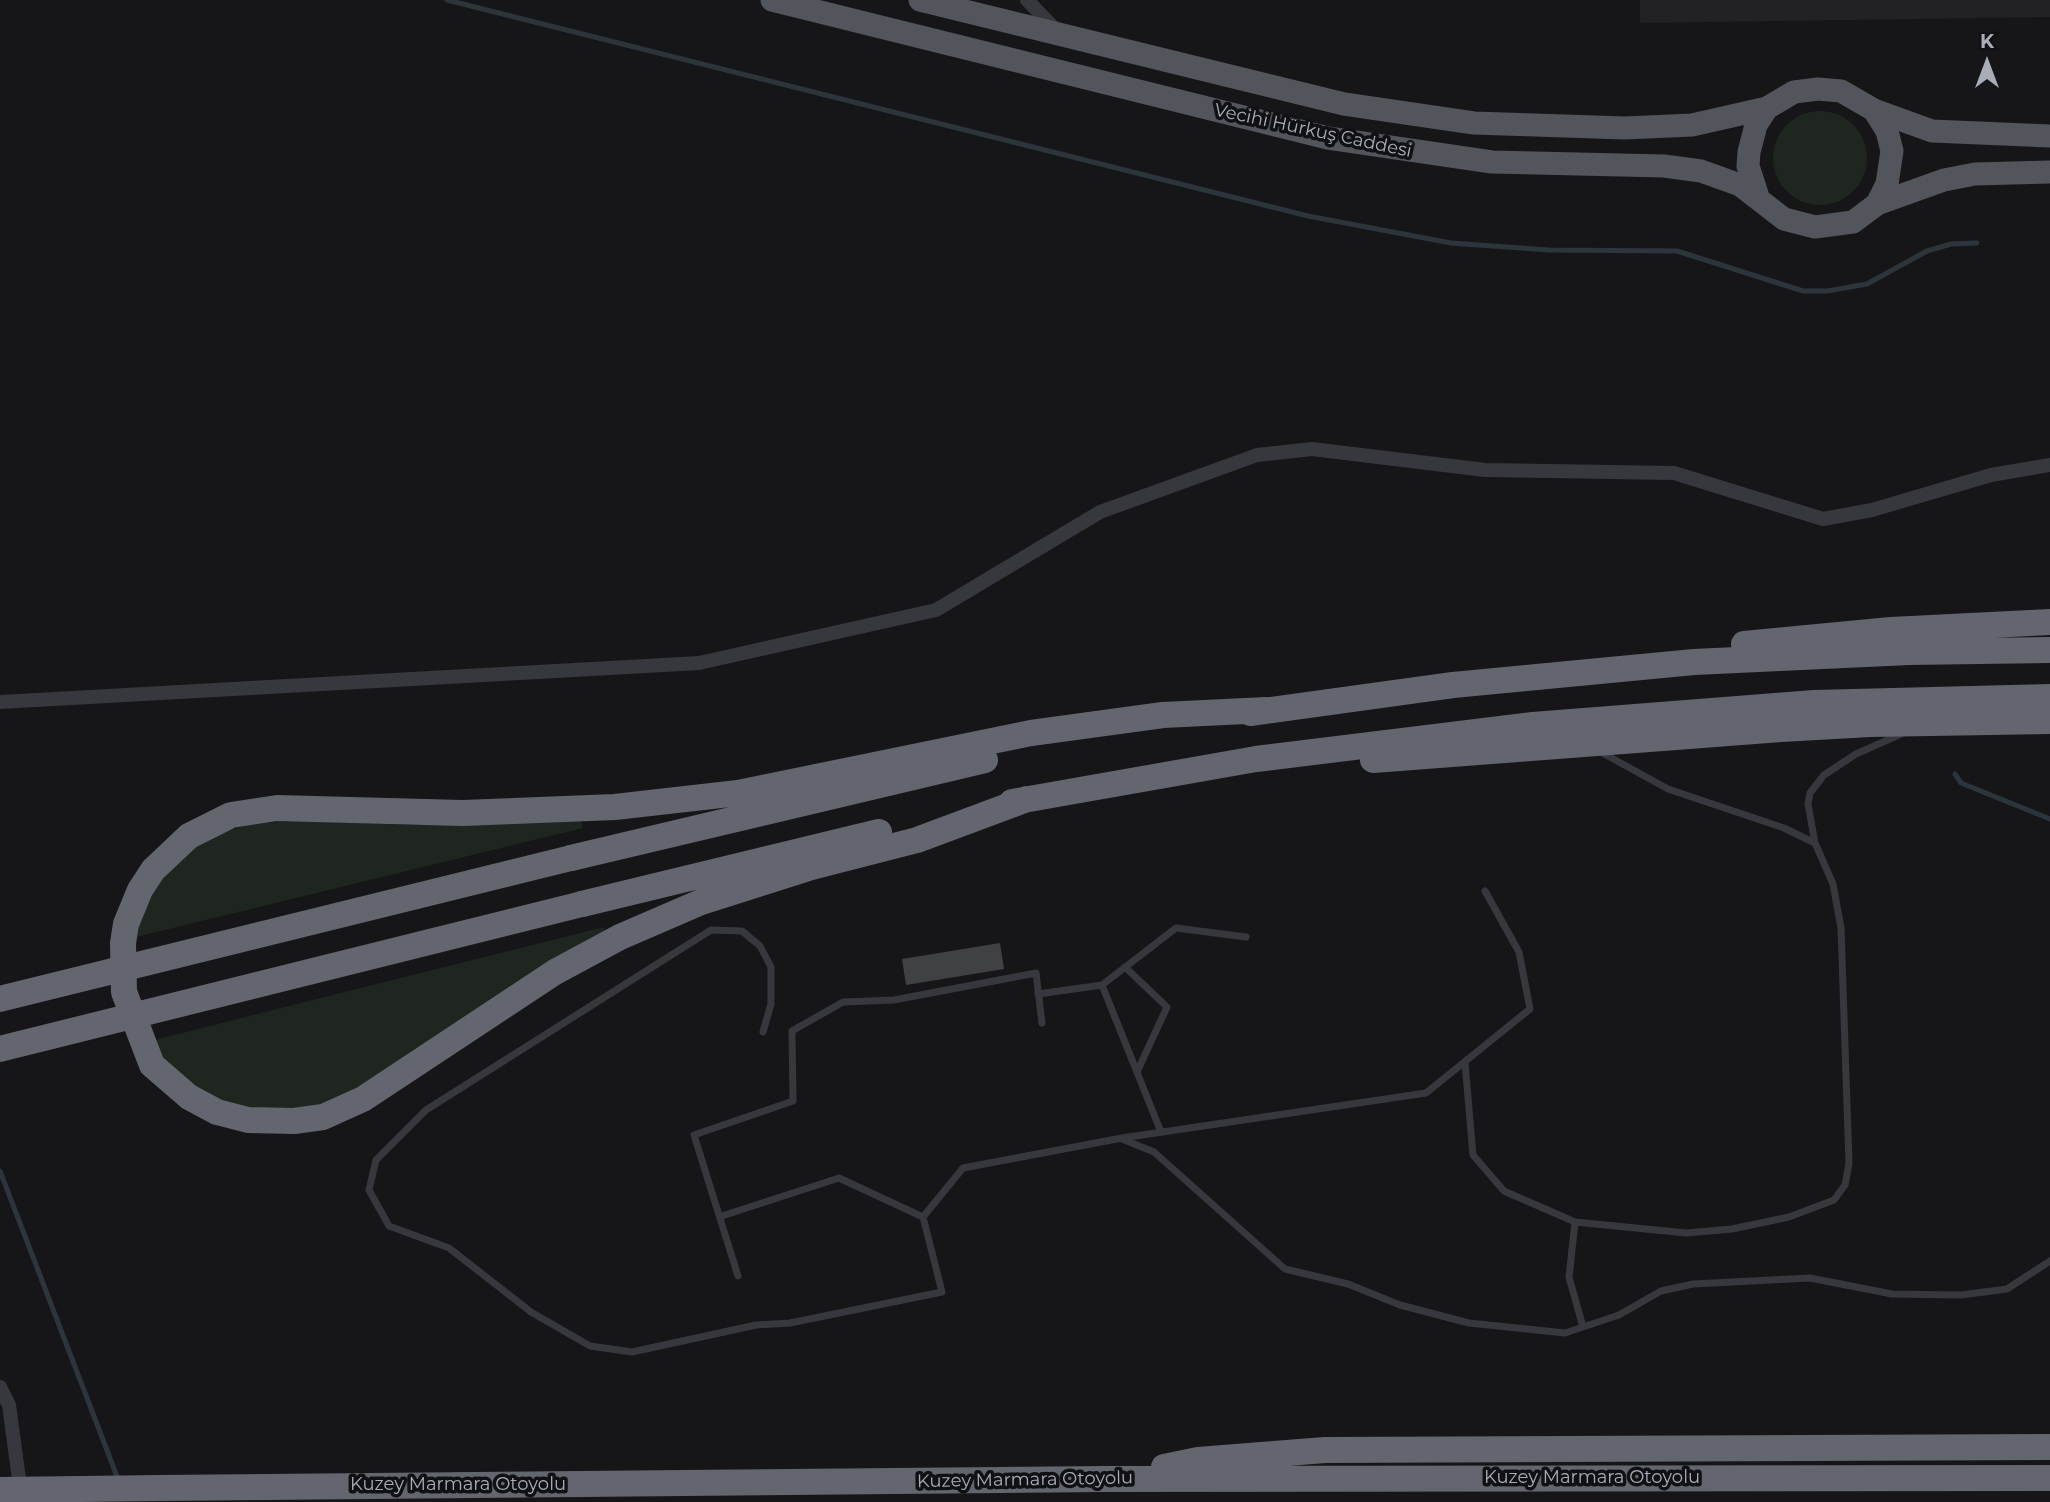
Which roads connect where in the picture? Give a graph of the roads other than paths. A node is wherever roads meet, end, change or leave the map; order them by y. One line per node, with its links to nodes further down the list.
1 (772, 0): 9 (main road, Vecihi Hürkuş Caddesi)
2 (920, 0): 4 (main road, Vecihi Hürkuş Caddesi)
3 (1027, 0): 4 (street)
4 (1063, 37): 5 (main road, Vecihi Hürkuş Caddesi)
5 (1767, 108): 6 (main road, Vecihi Hürkuş Caddesi); 9 (main road)
6 (1874, 110): 7 (main road, Vecihi Hürkuş Caddesi); 10 (main road)
7 (2050, 136)
8 (2050, 172): 10 (main road, Vecihi Hürkuş Caddesi)
9 (1758, 197): 10 (main road, Vecihi Hürkuş Caddesi)
10 (1877, 204)
11 (2050, 465): 16 (street)
12 (2050, 622): 14 (highway)
13 (2050, 650): 14 (highway)
14 (1615, 668): 17 (highway)
15 (2050, 697): 21 (highway)
16 (0, 702)
17 (1266, 710): 22 (highway); 29 (highway, bridge)
18 (1953, 721): 19 (highway); 20 (highway); 23 (lane)
19 (2050, 721)
20 (1587, 744): 21 (highway); 23 (lane)
21 (1165, 774): 22 (highway)
22 (1027, 799): 32 (highway, bridge)
23 (1815, 843): 39 (lane)
24 (1485, 891): 33 (lane)
25 (1246, 937): 26 (lane)
26 (1125, 967): 27 (lane); 34 (lane)
27 (1102, 985): 28 (lane); 34 (lane)
28 (1038, 994): 30 (lane); 37 (lane)
29 (0, 999)
30 (1042, 1023)
31 (763, 1032): 38 (lane)
32 (0, 1049)
33 (1465, 1063): 35 (lane); 39 (lane)
34 (1137, 1072): 35 (lane)
35 (1161, 1132): 36 (lane)
36 (1122, 1138): 38 (lane); 42 (lane)
37 (722, 1216): 38 (lane); 41 (lane)
38 (923, 1217)
39 (1575, 1222): 42 (lane)
40 (2050, 1261): 42 (lane)
41 (738, 1276)
42 (1583, 1327)
43 (0, 1387): 48 (street)
44 (2050, 1445): 46 (highway)
45 (2050, 1478): 46 (highway, Kuzey Marmara Otoyolu)
46 (1104, 1479): 47 (highway, Kuzey Marmara Otoyolu, bridge)
47 (0, 1490)
48 (23, 1502)

